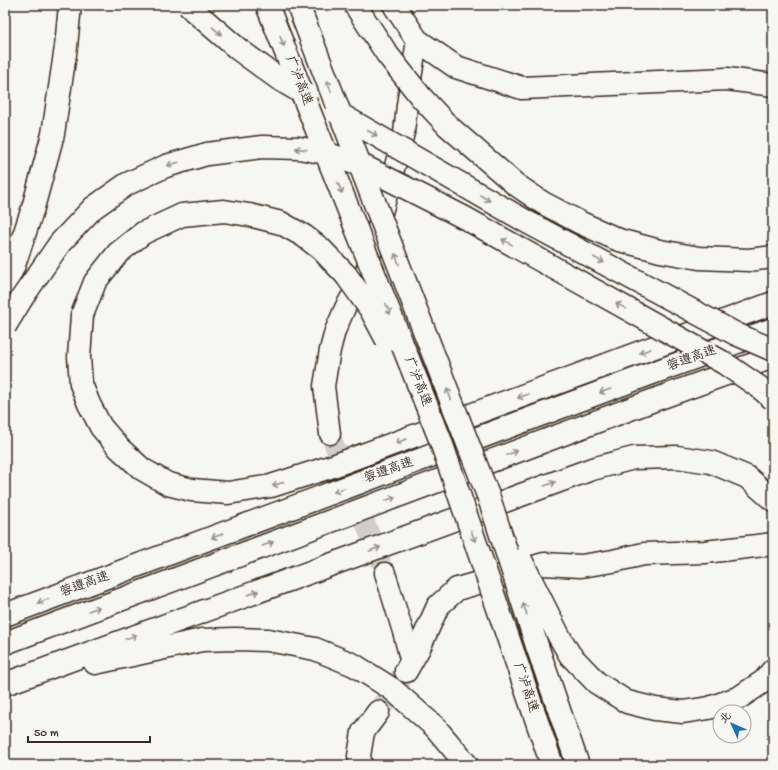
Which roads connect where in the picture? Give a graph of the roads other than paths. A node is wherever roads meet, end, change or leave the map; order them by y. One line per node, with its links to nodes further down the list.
1 (70, 5): 10 (main road)
2 (188, 5): 14 (main road, one-way to 14, bridge)
3 (267, 5): 18 (main road, 广泸高速, one-way to 18, bridge)
4 (298, 5): 19 (main road, 广泸高速, one-way to 4, bridge)
5 (355, 5): 9 (main road, bridge)
6 (394, 5): 7 (main road)
7 (417, 40): 8 (main road); 17 (street)
8 (773, 85)
9 (773, 257)
10 (5, 285)
11 (773, 303): 18 (main road, one-way to 18, bridge)
12 (5, 326): 16 (main road, one-way to 12, bridge)
13 (773, 330): 23 (main road, 蓉遵高速, one-way to 23)
14 (773, 350)
15 (773, 357): 24 (main road, 蓉遵高速, one-way to 15)
16 (773, 399)
17 (330, 434)
18 (440, 440): 31 (main road, 广泸高速, one-way to 31, bridge)
19 (489, 498): 26 (main road, bridge); 32 (main road, 广泸高速, one-way to 19, bridge)
20 (773, 500): 27 (main road, one-way to 20)
21 (773, 544): 25 (main road)
22 (385, 573): 25 (street)
23 (5, 615)
24 (5, 643)
25 (408, 667)
26 (773, 670)
27 (10, 682): 30 (main road)
28 (378, 712): 29 (main road)
29 (361, 765)
30 (467, 765)
31 (552, 765)
32 (578, 765)

